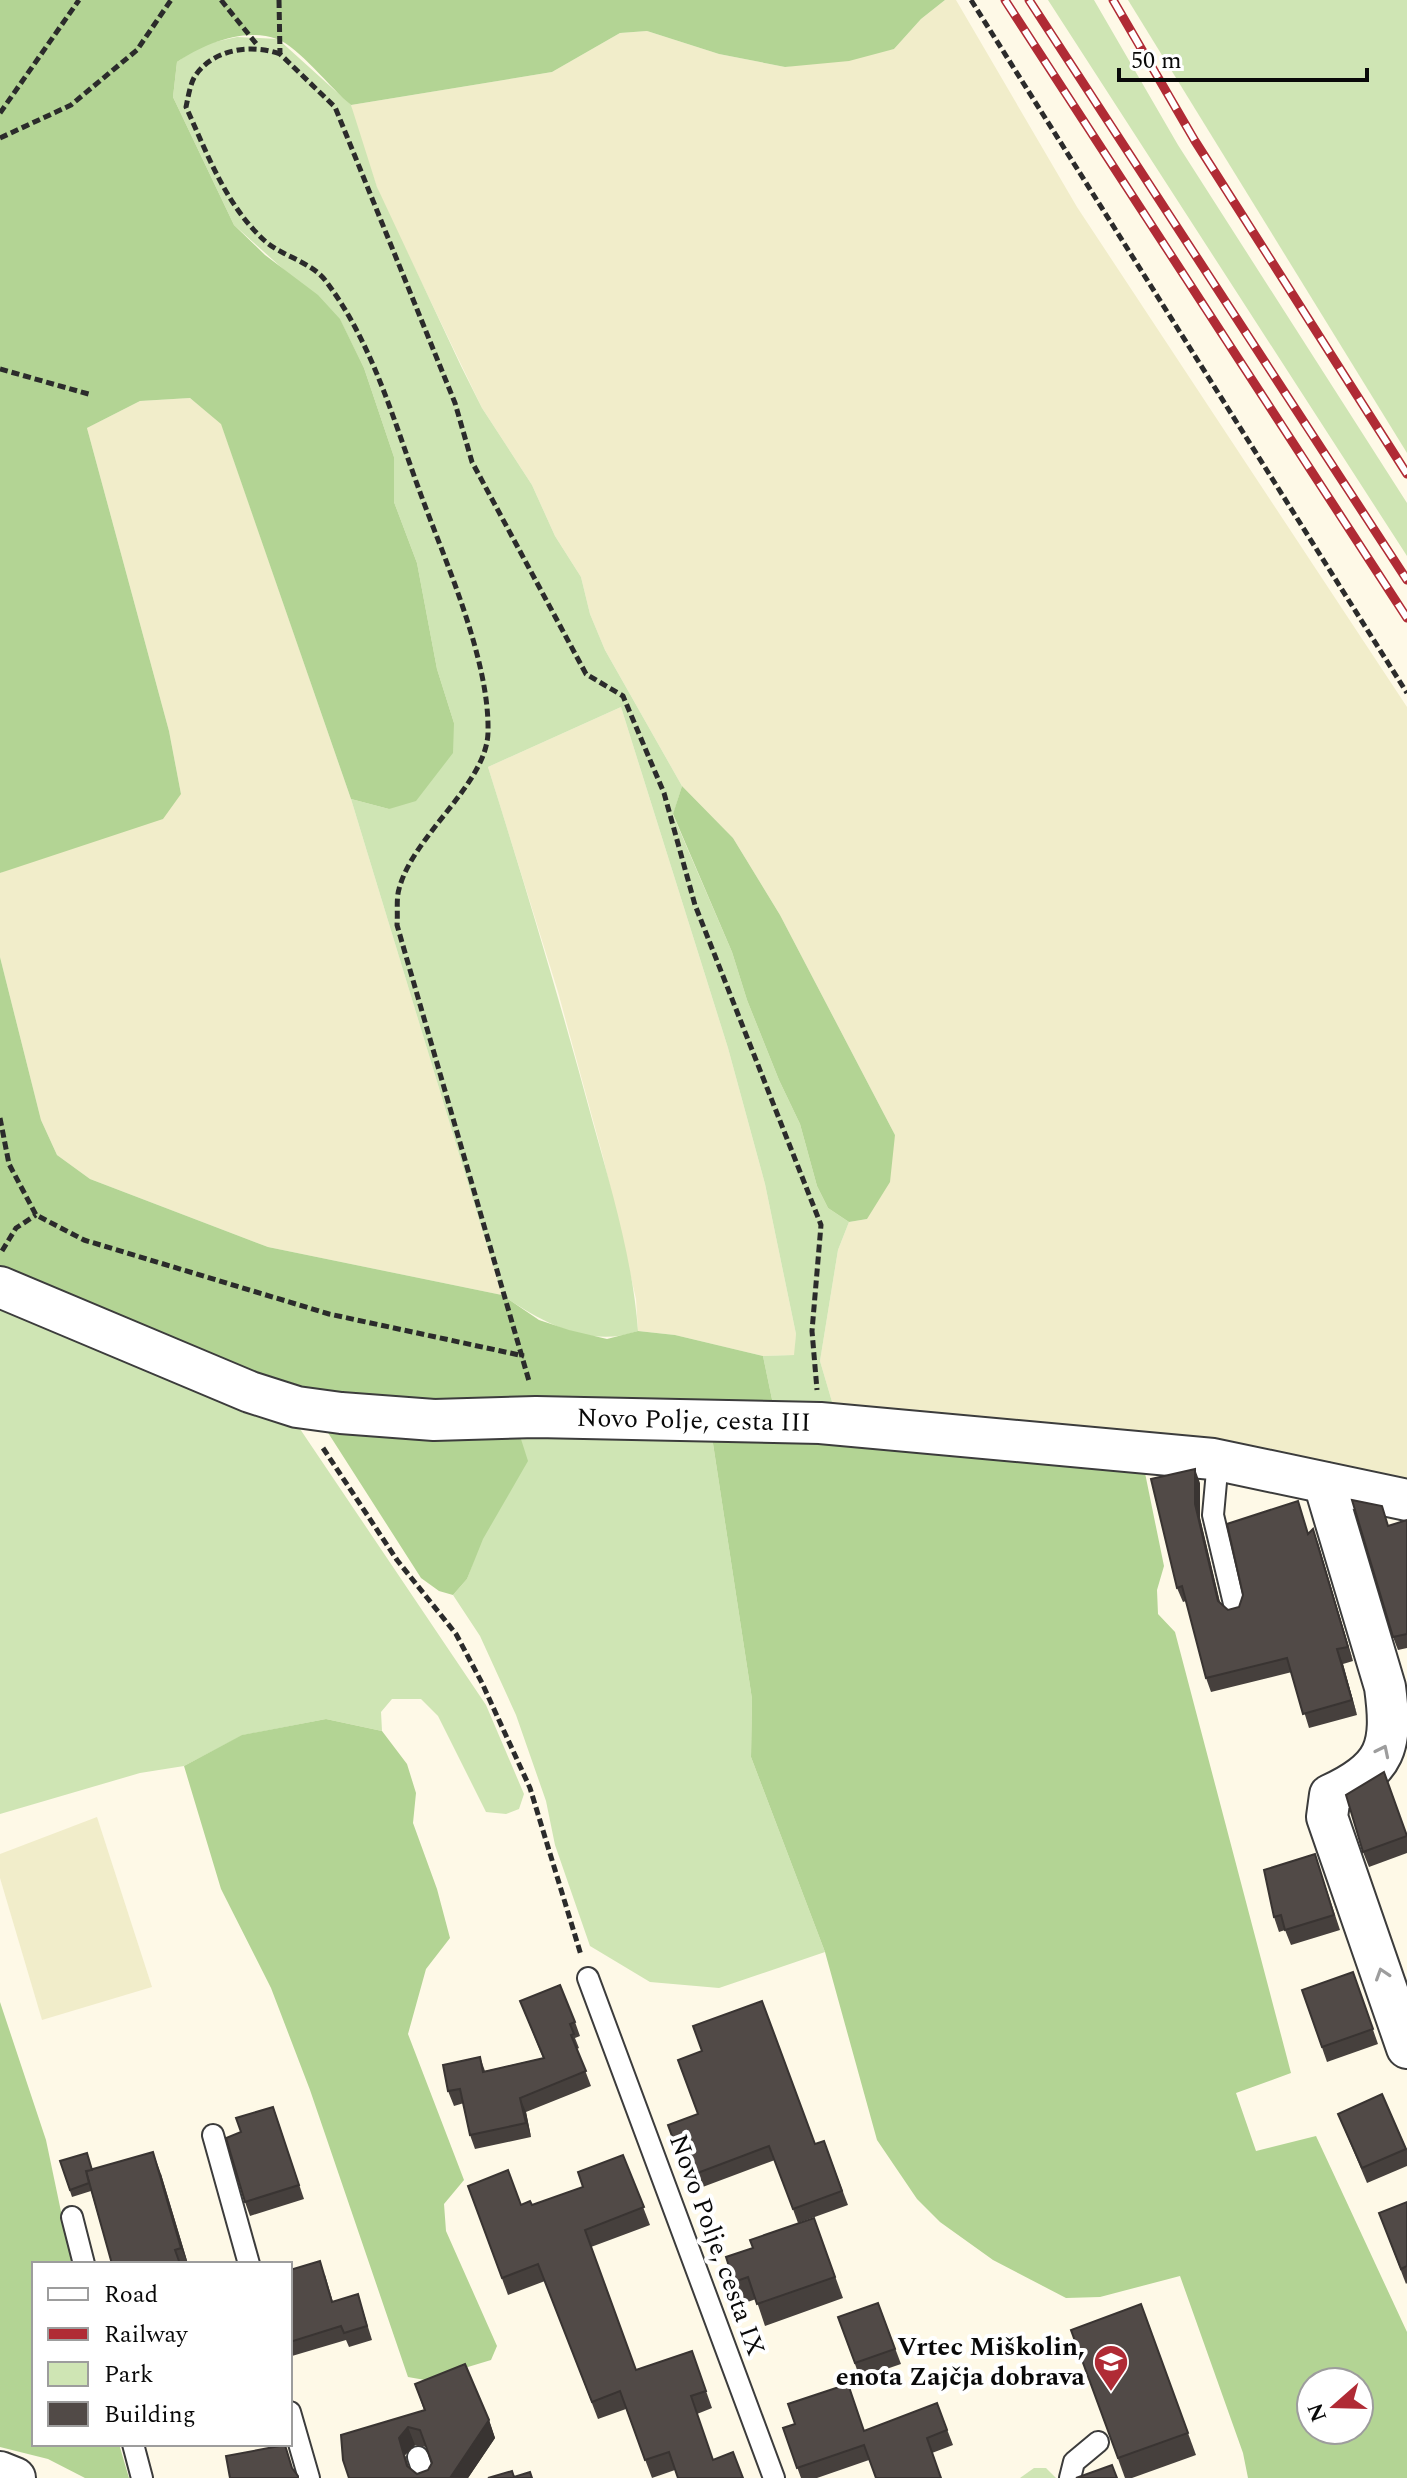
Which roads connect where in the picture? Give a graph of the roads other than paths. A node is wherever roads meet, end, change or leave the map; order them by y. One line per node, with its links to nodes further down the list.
1 (0, 1287): 2 (street, Novo Polje, cesta III)
2 (1218, 1460): 3 (street, Novo Polje, cesta III); 5 (lane)
3 (1324, 1483): 4 (street, Novo Polje, cesta III); 7 (street, one-way to 3)
4 (1407, 1500)
5 (1236, 1612)
6 (588, 1978): 21 (lane, Novo Polje, cesta IX)
7 (1407, 2048)
8 (213, 2135): 11 (lane)
9 (72, 2217): 10 (lane)
10 (83, 2262)
11 (248, 2262)
12 (292, 2419): 19 (lane)
13 (1098, 2442): 22 (lane)
14 (134, 2446): 18 (lane)
15 (418, 2457): 20 (lane)
16 (0, 2472): 17 (street)
17 (15, 2478)
18 (142, 2478)
19 (309, 2478)
20 (425, 2478)
21 (774, 2478)
22 (1070, 2478)

